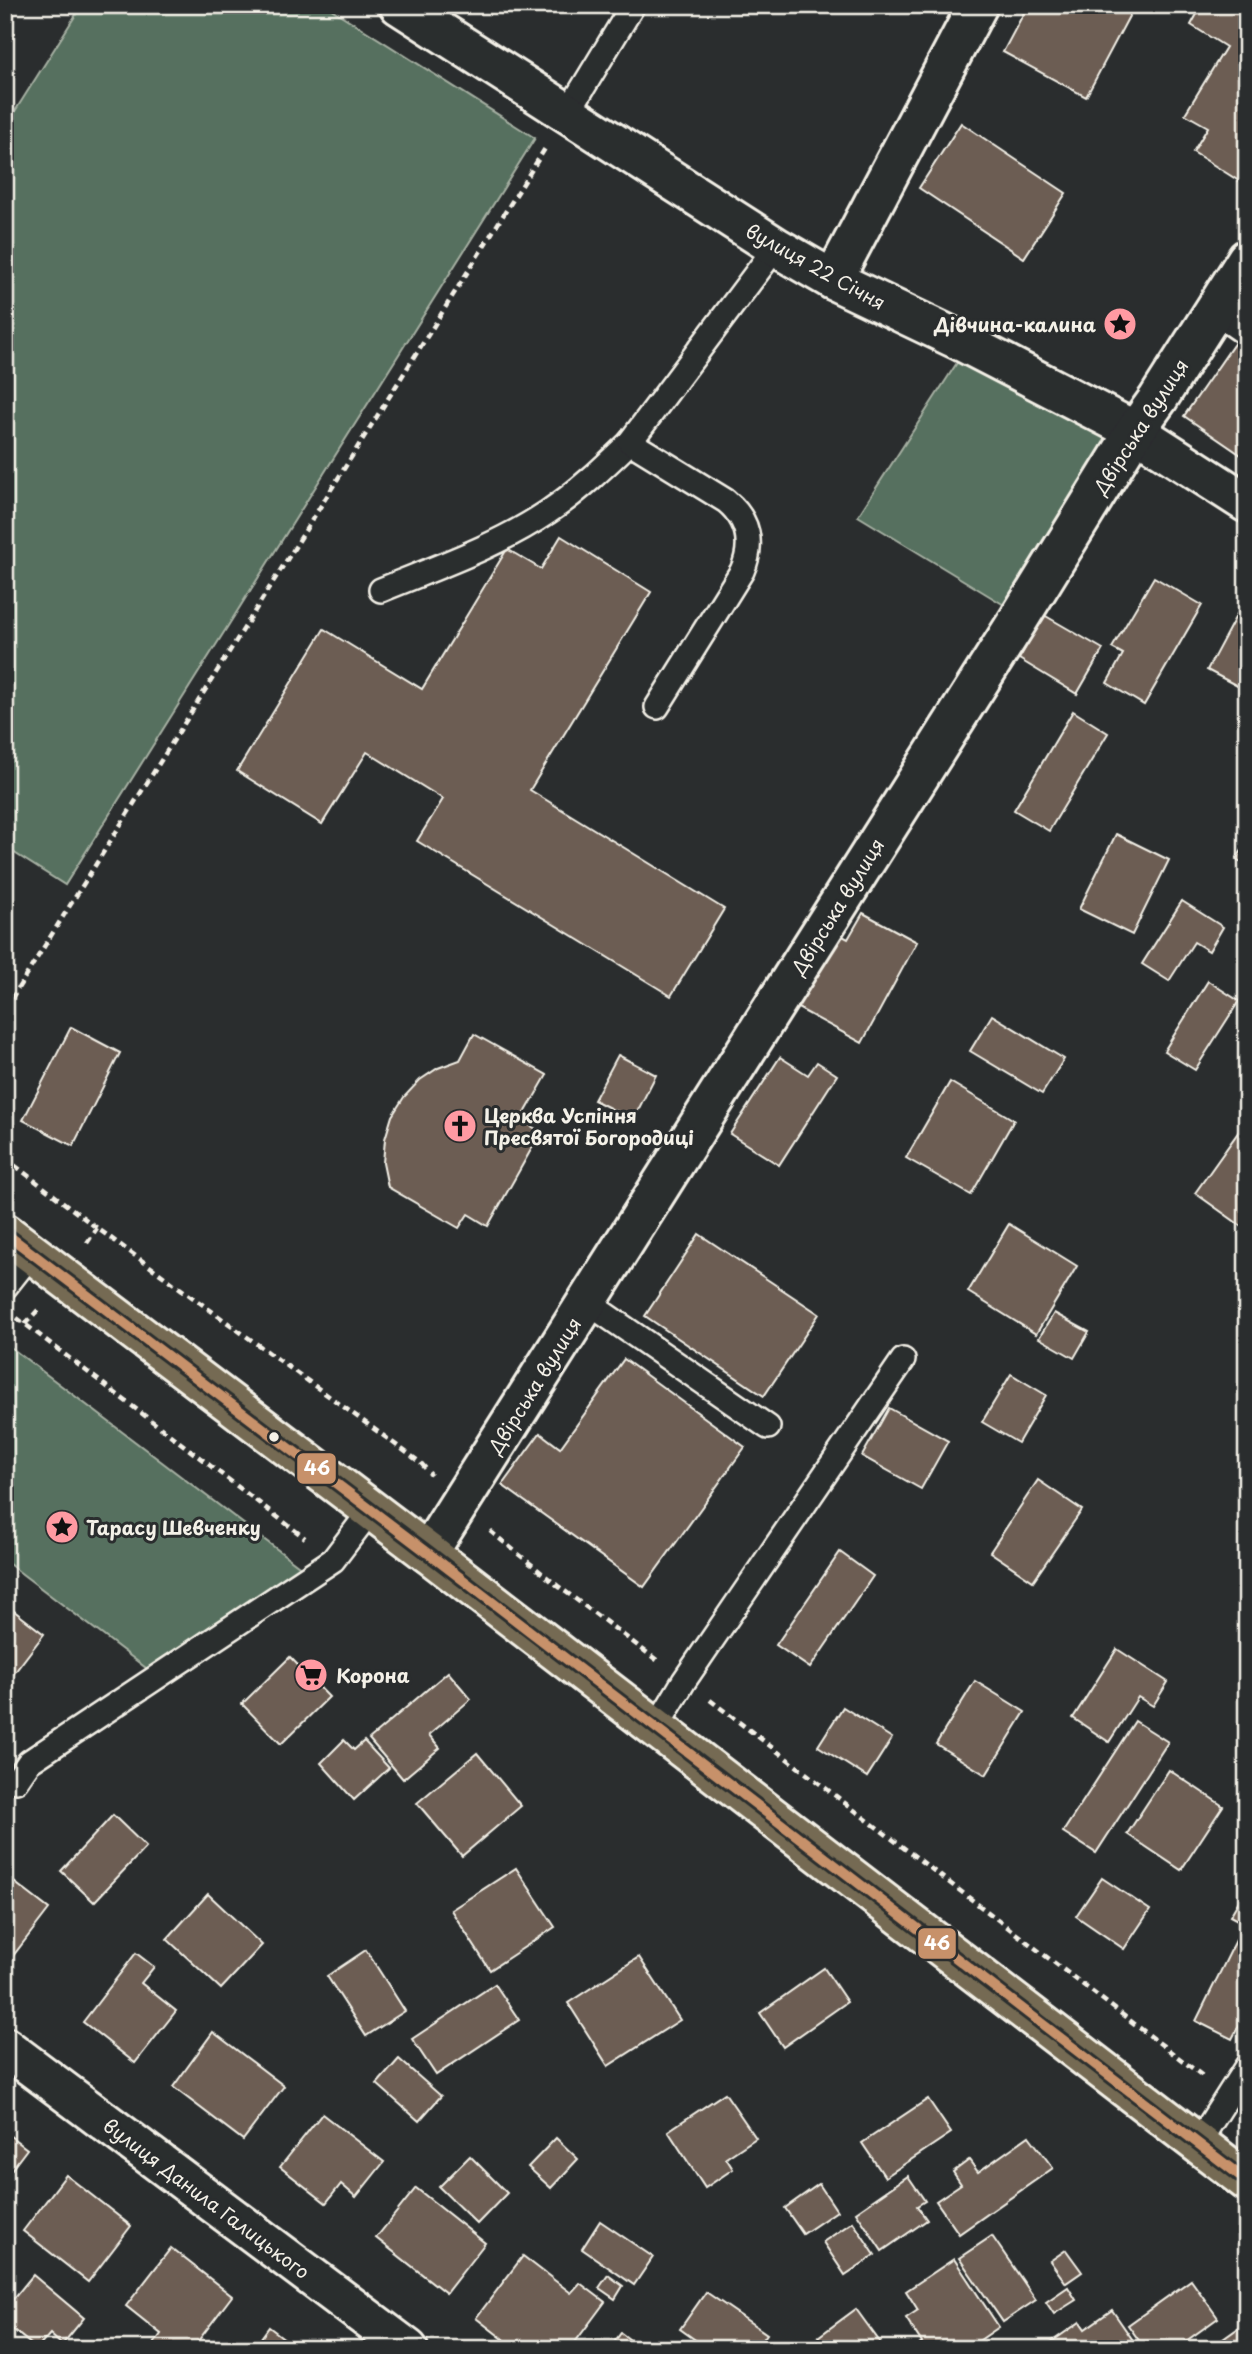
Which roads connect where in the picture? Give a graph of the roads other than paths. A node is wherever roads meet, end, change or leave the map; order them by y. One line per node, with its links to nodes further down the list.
1 (399, 5): 4 (street, вулиця 22 Січня)
2 (633, 5): 4 (lane)
3 (978, 5): 7 (street)
4 (567, 114): 5 (street, вулиця 22 Січня)
5 (776, 247): 7 (street, вулиця 22 Січня); 10 (lane)
6 (1247, 259): 8 (street, Двірська вулиця)
7 (833, 280): 9 (street, вулиця 22 Січня)
8 (1232, 315): 9 (street, Двірська вулиця)
9 (1135, 431): 11 (street, вулиця 22 Січня); 16 (street, Двірська вулиця)
10 (630, 442): 12 (lane); 13 (lane)
11 (1247, 503)
12 (381, 590)
13 (657, 707)
14 (19, 1243): 15 (lane); 19 (main road)
15 (5, 1287)
16 (587, 1302): 18 (lane); 20 (street, Двірська вулиця)
17 (903, 1360): 21 (lane)
18 (768, 1427)
19 (371, 1510): 20 (main road); 22 (lane)
20 (428, 1553): 21 (main road)
21 (656, 1728): 25 (main road)
22 (16, 1781)
23 (5, 2047): 27 (street, вулиця Данила Галицького)
24 (1247, 2066): 25 (lane)
25 (1198, 2143): 26 (main road)
26 (1247, 2181)
27 (408, 2349)

